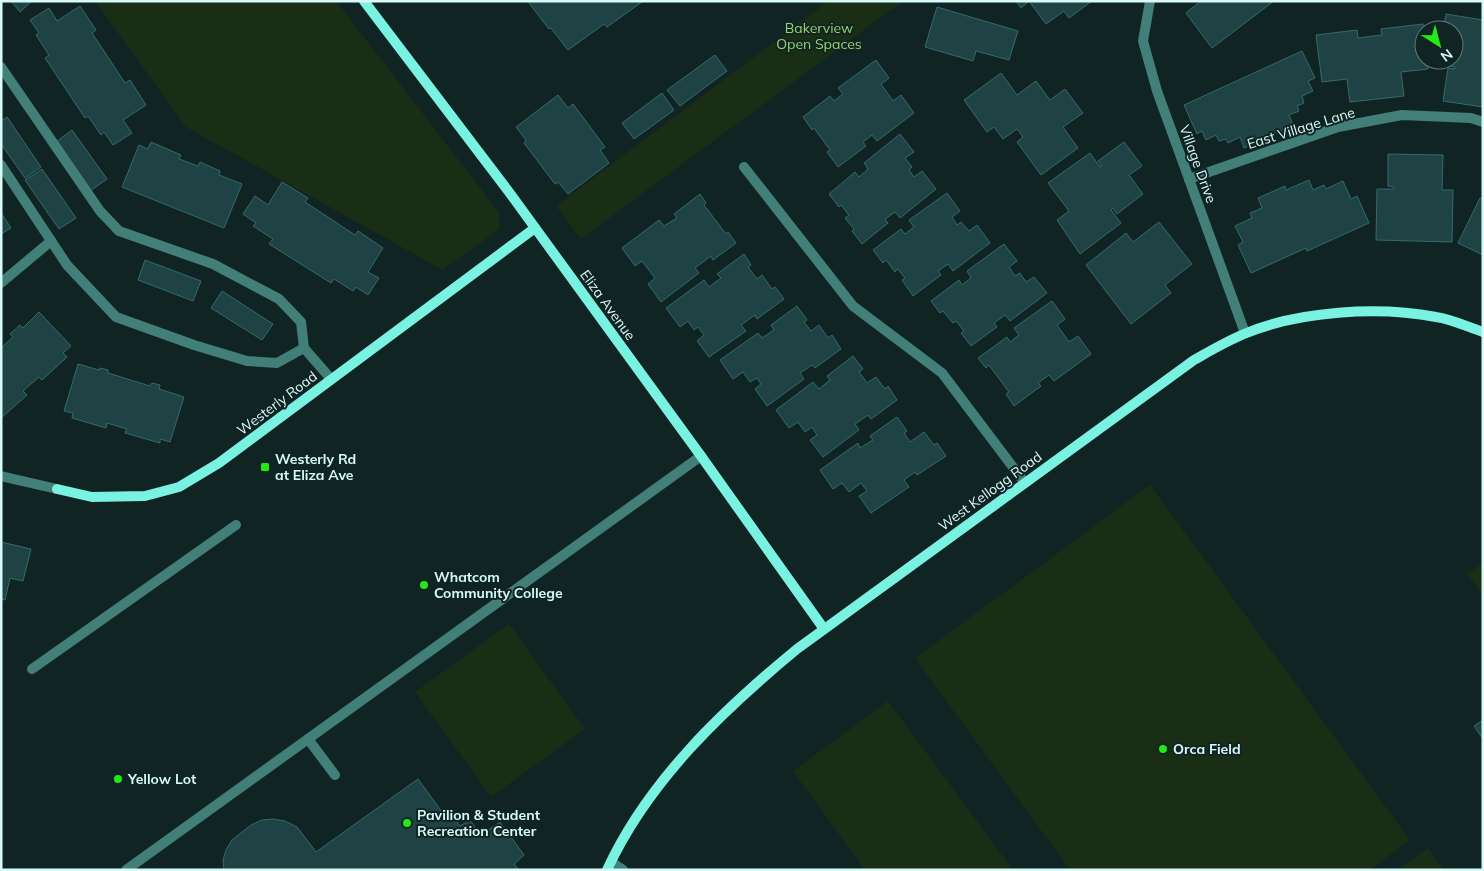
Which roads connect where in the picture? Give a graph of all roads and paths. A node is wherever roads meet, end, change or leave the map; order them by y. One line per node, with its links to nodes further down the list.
1 (364, 1): 8 (street, Eliza Avenue)
2 (1150, 1): 7 (street, Village Drive)
3 (1, 67): 13 (street)
4 (1483, 122): 7 (street, East Village Lane)
5 (1, 165): 9 (street)
6 (744, 167): 17 (street)
7 (1189, 179): 12 (street, Village Drive)
8 (535, 228): 14 (street, Westerly Road); 15 (street, Eliza Avenue)
9 (51, 242): 10 (street); 13 (street)
10 (1, 283)
11 (1483, 332): 12 (street, West Kellogg Road)
12 (1245, 334): 17 (street, West Kellogg Road)
13 (304, 348): 14 (street)
14 (331, 379): 16 (street, Westerly Road)
15 (701, 456): 19 (street, Eliza Avenue); 21 (street)
16 (1, 476)
17 (1025, 484): 19 (street, West Kellogg Road)
18 (236, 525): 20 (street)
19 (824, 629): 23 (street, West Kellogg Road)
20 (32, 669)
21 (308, 738): 22 (street); 24 (street)
22 (335, 775)
23 (609, 866): 25 (street)
24 (126, 870)
25 (624, 870)

